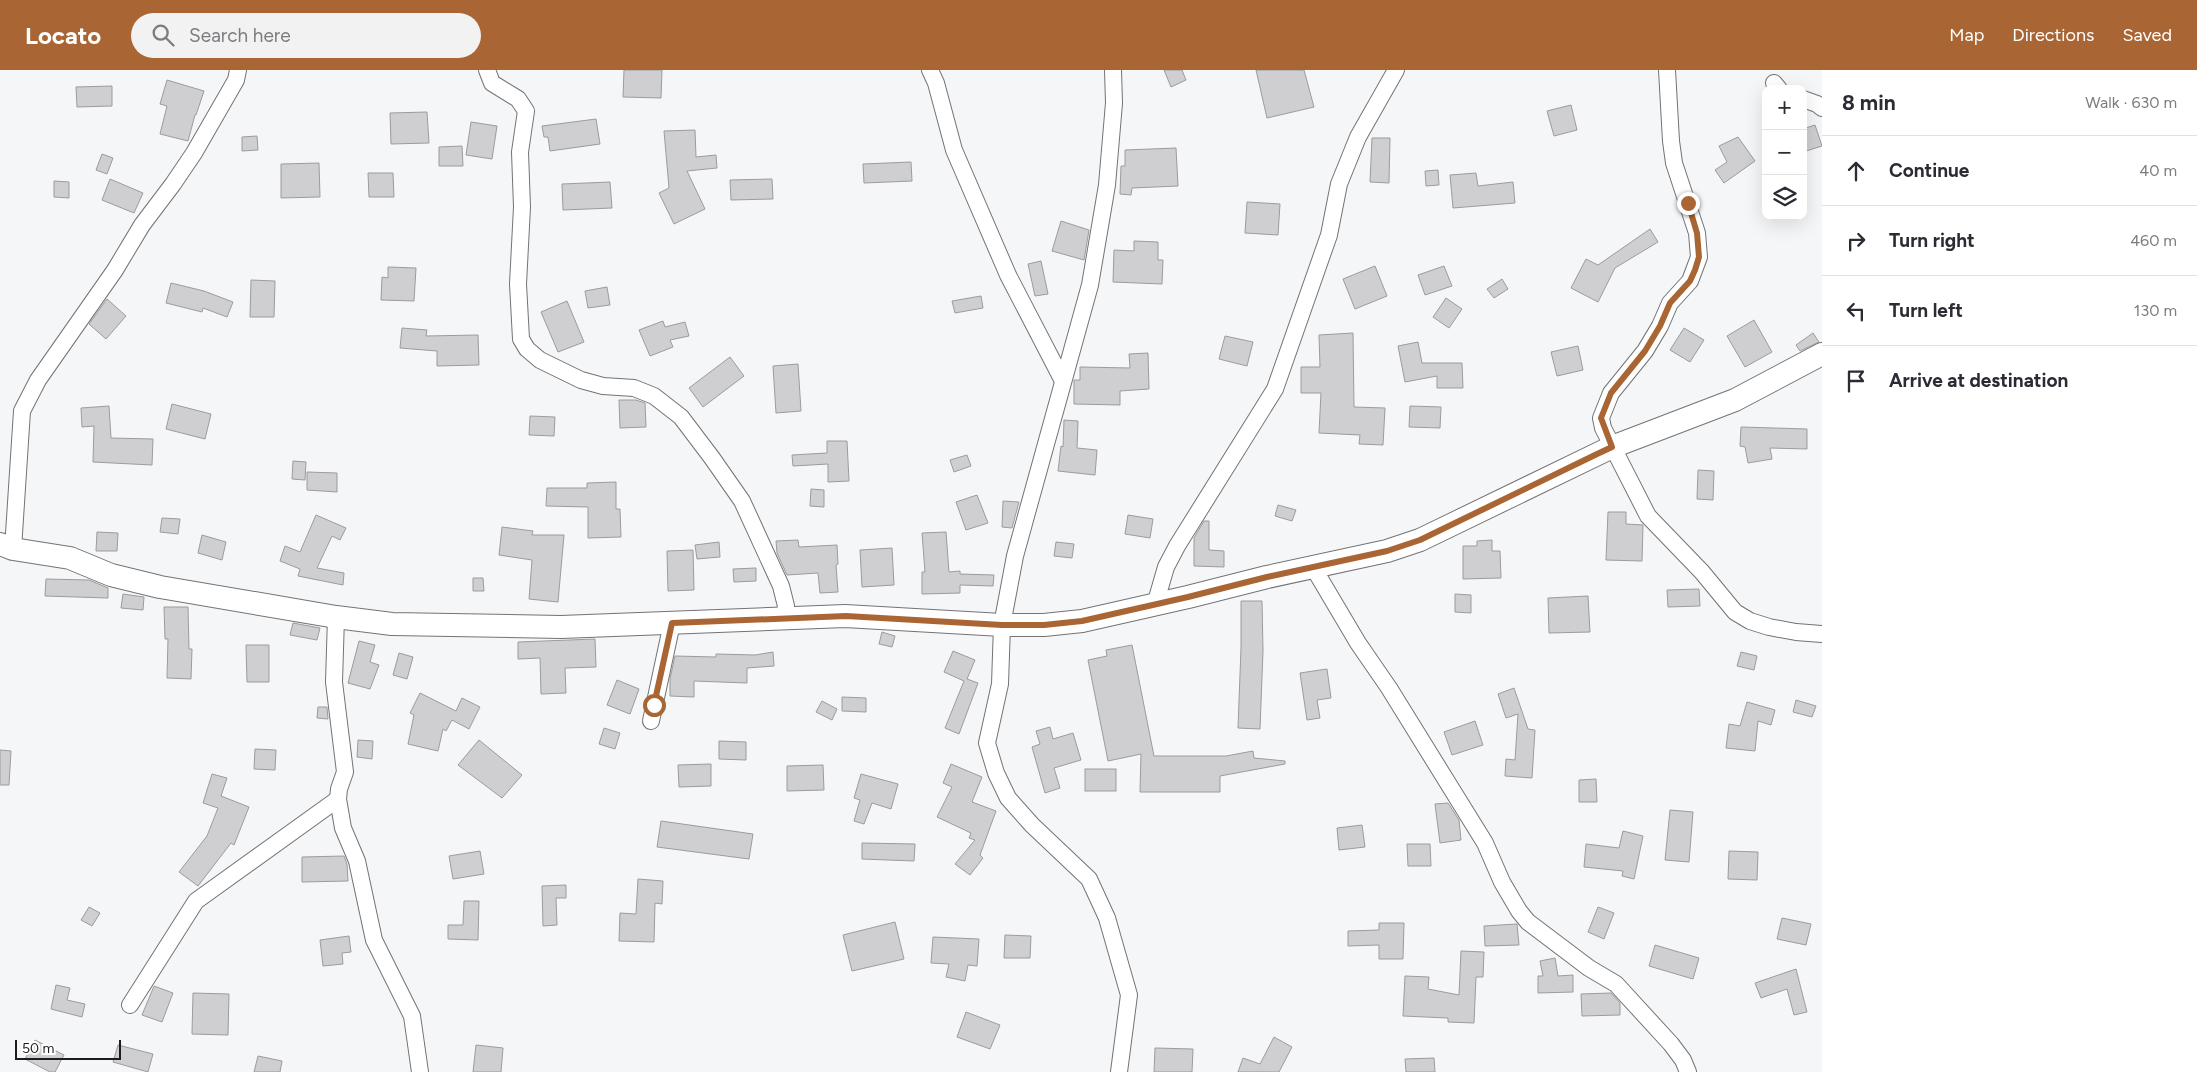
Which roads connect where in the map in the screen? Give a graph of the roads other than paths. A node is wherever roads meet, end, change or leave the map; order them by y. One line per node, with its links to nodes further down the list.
1 (238, 70): 12 (street)
2 (487, 70): 16 (street)
3 (930, 70): 10 (street)
4 (1113, 70): 10 (street)
5 (1396, 70): 14 (street)
6 (1667, 70): 11 (street)
7 (1807, 100): 8 (street)
8 (1822, 108)
9 (1822, 354): 11 (main road)
10 (1063, 381): 18 (street)
11 (1612, 447): 13 (main road); 19 (street)
12 (6, 546): 15 (main road)
13 (1313, 567): 14 (main road); 25 (street)
14 (1155, 605): 18 (main road)
15 (336, 617): 17 (main road); 21 (street)
16 (784, 618): 17 (main road); 18 (main road)
17 (672, 623): 20 (street)
18 (1002, 625): 24 (street)
19 (1822, 634)
20 (651, 721)
21 (338, 799): 22 (street); 23 (street)
22 (130, 1005)
23 (420, 1072)
24 (1119, 1072)
25 (1688, 1072)

